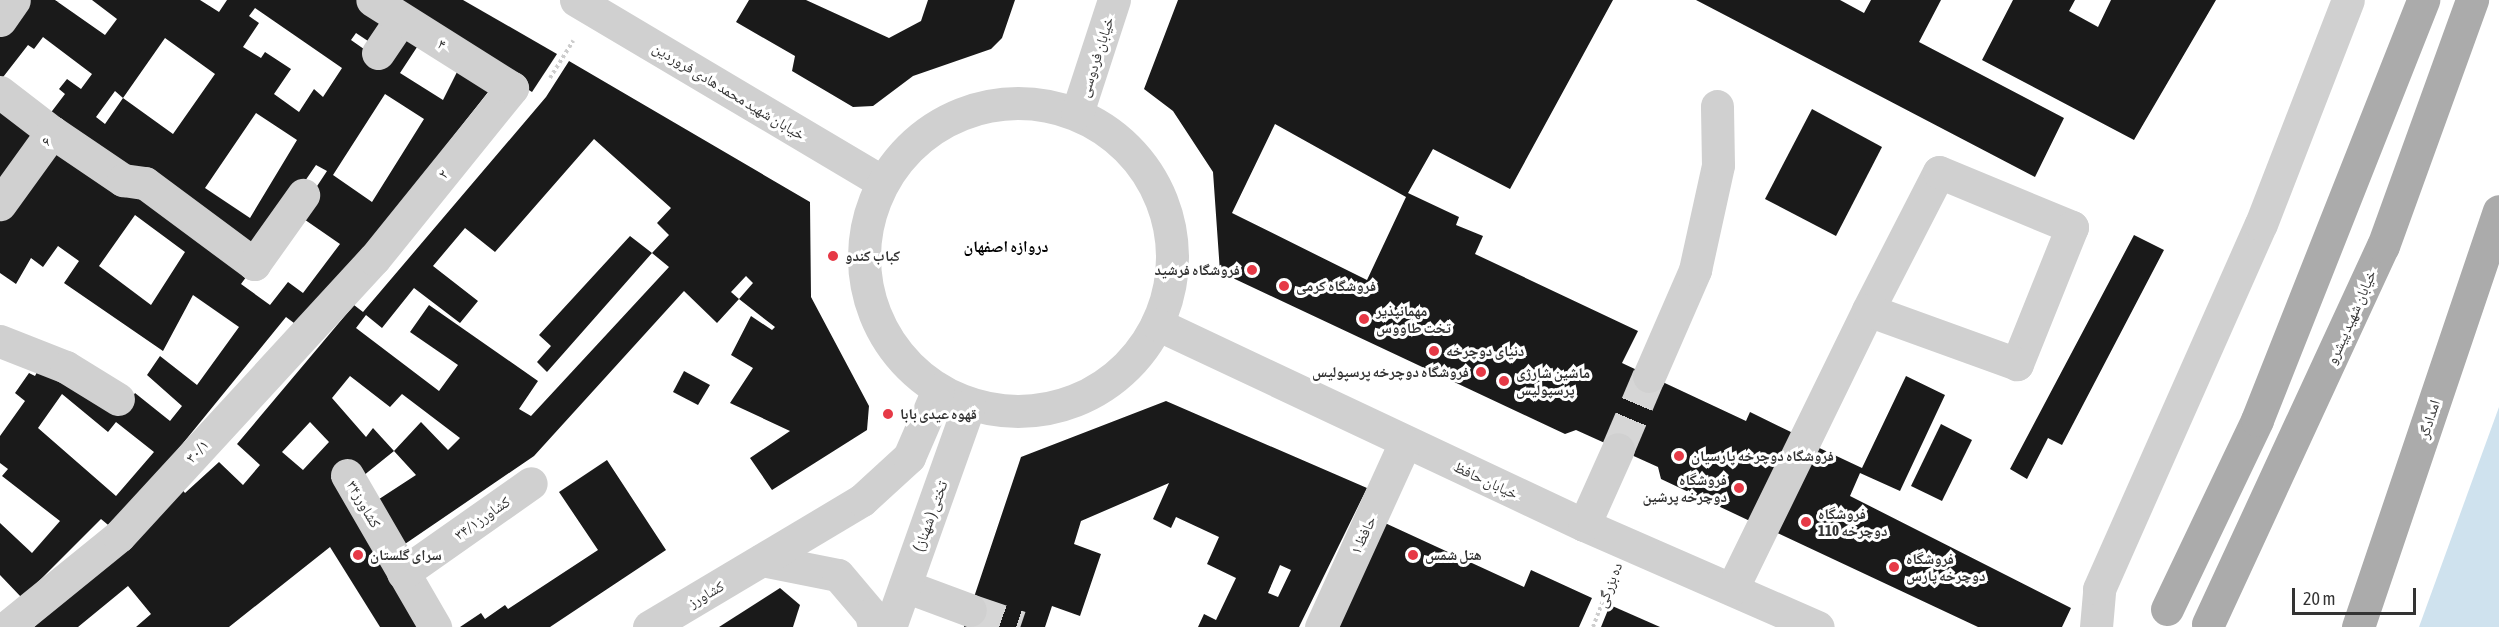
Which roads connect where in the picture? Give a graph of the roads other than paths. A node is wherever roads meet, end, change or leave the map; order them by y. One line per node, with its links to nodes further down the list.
1 (14, 0): 9 (street)
2 (372, 0): 8 (street, ۴)
3 (1114, 0): 14 (street, خیابان فردوسی)
4 (2348, 0): 47 (street)
5 (2423, 0): 37 (main road)
6 (2472, 0): 39 (main road, خیابان شهید پیشرو)
7 (584, 5): 16 (street, خیابان شهید محمد هادی فروردین)
8 (402, 19): 10 (street); 11 (street, ۴)
9 (0, 20)
10 (378, 53)
11 (512, 88): 20 (street, ۲)
12 (0, 92): 15 (street, ۶)
13 (1717, 106): 24 (street)
14 (1077, 113): 16 (street); 22 (street)
15 (52, 132): 17 (street); 18 (street, ۶)
16 (883, 182): 25 (street)
17 (303, 195)
18 (0, 204)
19 (2499, 211): 48 (main road, امدادگر)
20 (374, 260): 40 (street, ۳۰/۱)
21 (1868, 310): 21 (street); 36 (street)
22 (1157, 324): 27 (street); 28 (street, خیابان حافظ)
23 (0, 341): 26 (street)
24 (1649, 376)
25 (938, 390): 27 (street); 33 (street, کشاورز)
26 (118, 399)
27 (969, 405): 35 (street, تختی ( شهناز ))
28 (1405, 443): 32 (street, خیابان حافظ); 45 (street, حافظ ۱)
29 (1618, 449): 32 (street)
30 (347, 475): 34 (street, کشاورز۳۴)
31 (531, 483): 34 (street, کشاورز۳۴/۱)
32 (1584, 525): 36 (street, خیابان حافظ)
33 (762, 560): 42 (street, کشاورز); 43 (street)
34 (403, 573): 41 (street, کشاورز۳۴)
35 (905, 586): 38 (street); 44 (street, تختی ( شهناز ))
36 (1732, 589): 46 (street, خیابان حافظ)
37 (2167, 609)
38 (970, 610)
39 (2208, 624)
40 (8, 627)
41 (435, 627)
42 (649, 627)
43 (874, 627)
44 (890, 627)
45 (1321, 627)
46 (1818, 627)
47 (2096, 627)
48 (2358, 627)

